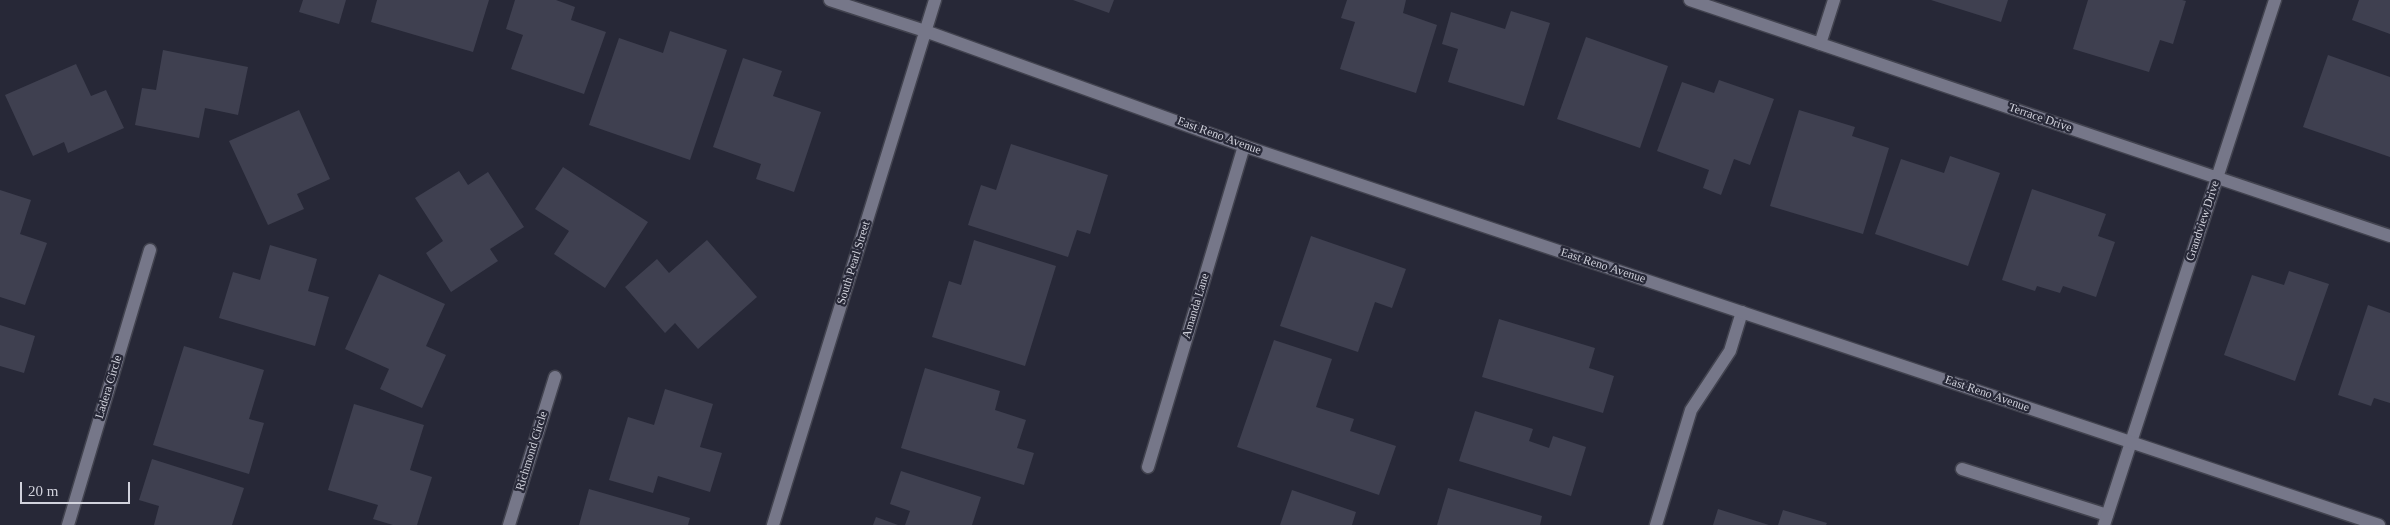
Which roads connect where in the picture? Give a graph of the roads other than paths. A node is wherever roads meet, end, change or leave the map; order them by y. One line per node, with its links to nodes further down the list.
1 (830, 0): 6 (street, East Reno Avenue)
2 (935, 0): 6 (street, South Pearl Street)
3 (1690, 0): 7 (street, Terrace Drive)
4 (1834, 0): 7 (street)
5 (2275, 0): 9 (street, Grandview Drive)
6 (926, 30): 8 (street, East Reno Avenue); 20 (street, South Pearl Street)
7 (1820, 44): 9 (street, Terrace Drive)
8 (1244, 146): 12 (street, East Reno Avenue); 15 (street, Amanda Lane)
9 (2217, 178): 10 (street, Terrace Drive); 14 (street, Grandview Drive)
10 (2390, 236)
11 (150, 250): 18 (street, Ladera Circle)
12 (1742, 312): 14 (street, East Reno Avenue); 21 (street)
13 (555, 377): 19 (street, Richmond Circle)
14 (2130, 442): 17 (street, Grandview Drive); 22 (street, East Reno Avenue)
15 (1148, 467)
16 (1962, 469): 17 (street)
17 (2106, 520)
18 (68, 525)
19 (509, 525)
20 (773, 525)
21 (1656, 525)
22 (2379, 525)

